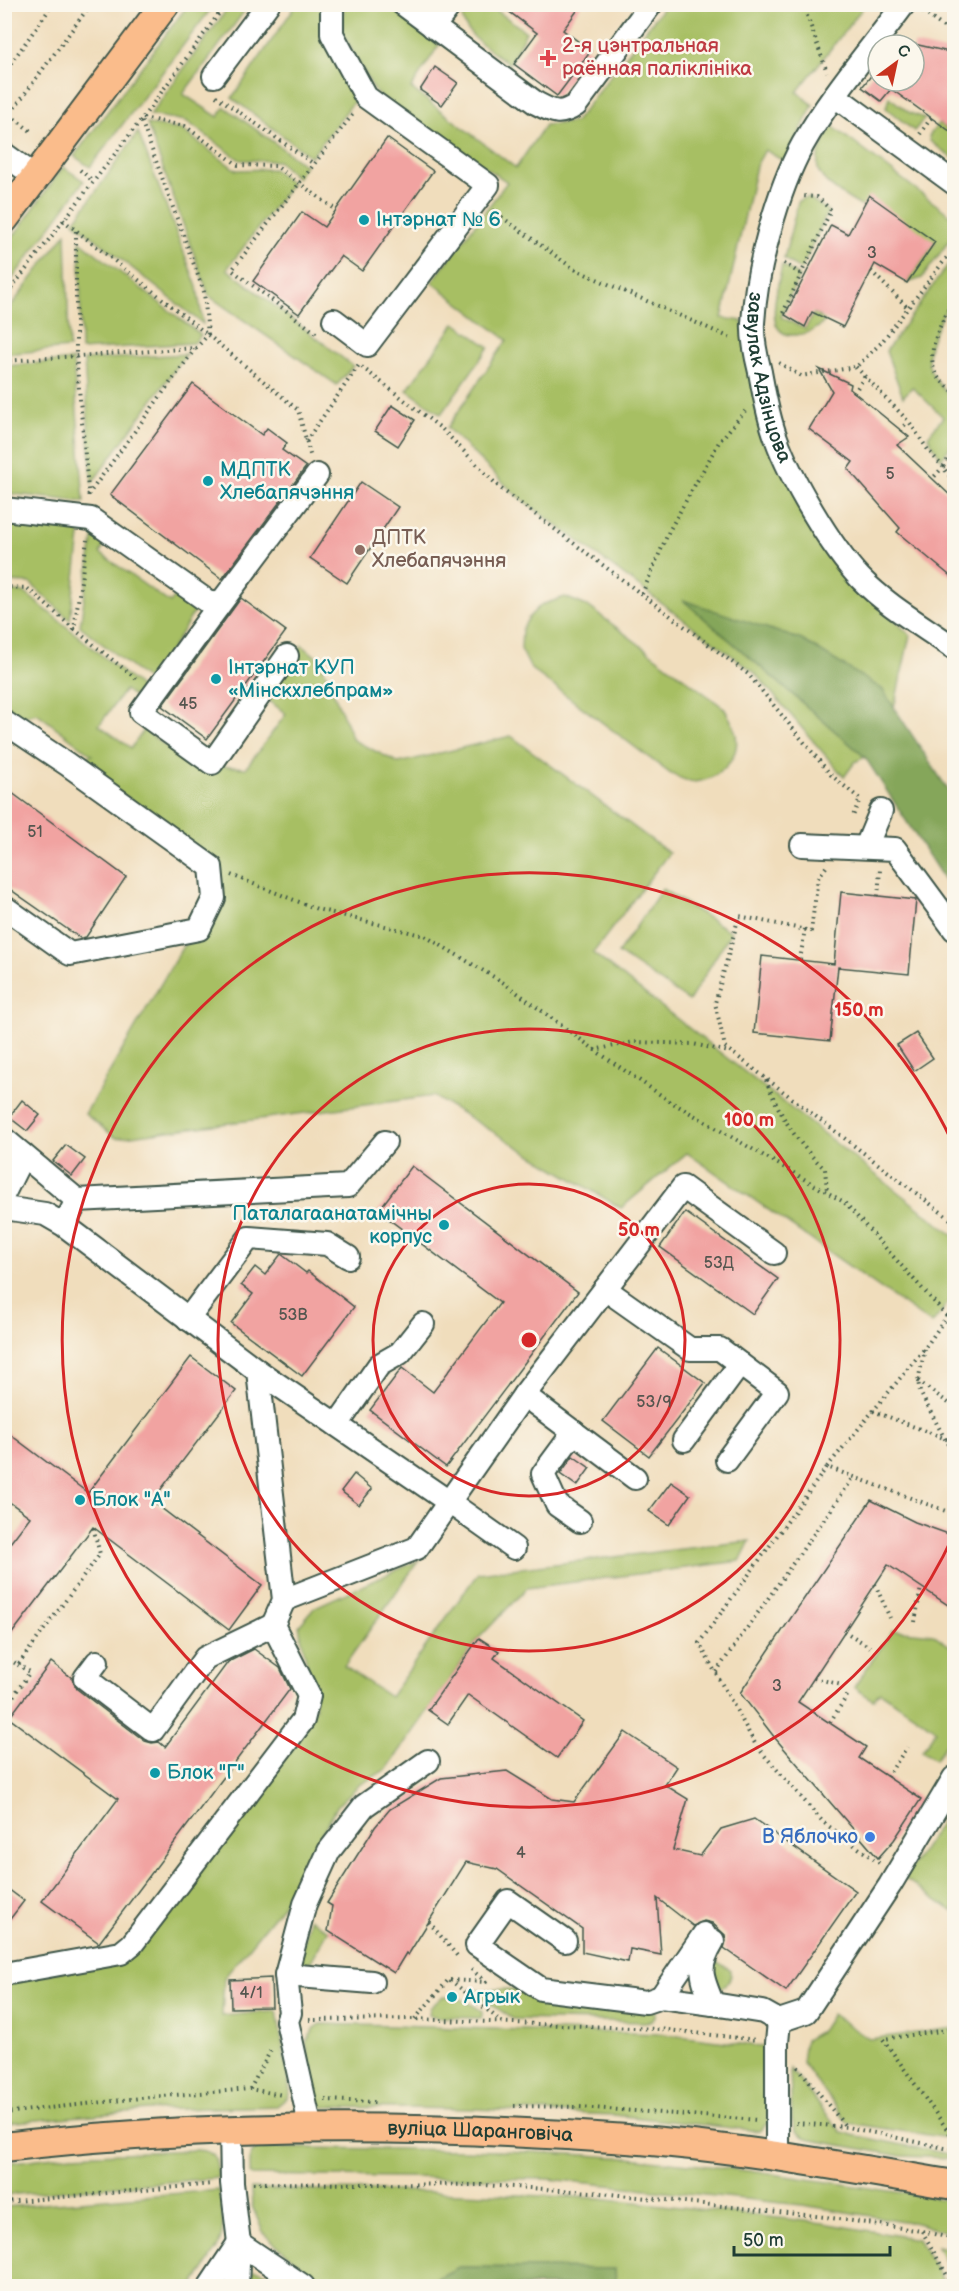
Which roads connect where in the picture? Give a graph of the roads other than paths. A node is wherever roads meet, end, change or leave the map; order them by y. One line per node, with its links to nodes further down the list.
1 (165, 4): 12 (main road)
2 (268, 4): 9 (street)
3 (332, 4): 15 (street)
4 (403, 4): 8 (street)
5 (451, 4): 8 (street)
6 (651, 4): 8 (street)
7 (913, 8): 10 (street, завулак Адзінцова)
8 (433, 27)
9 (214, 76)
10 (836, 96): 13 (street); 19 (street, завулак Адзінцова)
11 (4, 154): 12 (street)
12 (36, 177): 14 (main road)
13 (954, 183)
14 (4, 219)
15 (328, 329)
16 (317, 475): 18 (street)
17 (4, 509): 18 (street)
18 (217, 608): 20 (street)
19 (954, 648)
20 (287, 656)
21 (4, 722): 25 (street)
22 (880, 811): 24 (street)
23 (802, 845): 24 (street)
24 (866, 847): 26 (street)
25 (4, 907)
26 (954, 929)
27 (4, 1139): 29 (street)
28 (385, 1142): 31 (street)
29 (23, 1155): 30 (street); 31 (street)
30 (4, 1193)
31 (76, 1200): 33 (street)
32 (4, 1208): 33 (street)
33 (64, 1225): 37 (street)
34 (774, 1253): 36 (street)
35 (348, 1257): 37 (street)
36 (605, 1288): 39 (street); 41 (street)
37 (188, 1319): 40 (street)
38 (423, 1324): 42 (street)
39 (741, 1364): 44 (street); 45 (street)
40 (258, 1371): 42 (street); 50 (street)
41 (524, 1395): 43 (street); 47 (street)
42 (337, 1425): 47 (street)
43 (574, 1432): 46 (street); 48 (street)
44 (684, 1440)
45 (727, 1460)
46 (635, 1478)
47 (449, 1502): 49 (street); 50 (street)
48 (580, 1521)
49 (514, 1548)
50 (284, 1600): 51 (street)
51 (273, 1625): 52 (street); 56 (street)
52 (97, 1662)
53 (428, 1761): 57 (street)
54 (954, 1778): 61 (street)
55 (565, 1941): 59 (street)
56 (4, 1974)
57 (286, 1976): 58 (street); 63 (street)
58 (372, 1982)
59 (661, 1997): 60 (street); 60 (street)
60 (713, 2004): 61 (street)
61 (778, 2032): 65 (street)
62 (231, 2129): 63 (main road, вуліца Шаранговіча); 64 (main road, вуліца Шаранговіча); 67 (street)
63 (311, 2129): 65 (main road, вуліца Шаранговіча)
64 (4, 2147)
65 (777, 2156): 66 (main road, вуліца Шаранговіча)
66 (954, 2185)
67 (239, 2243): 68 (street); 69 (street); 70 (street)
68 (297, 2285)
69 (210, 2286)
70 (237, 2286)

